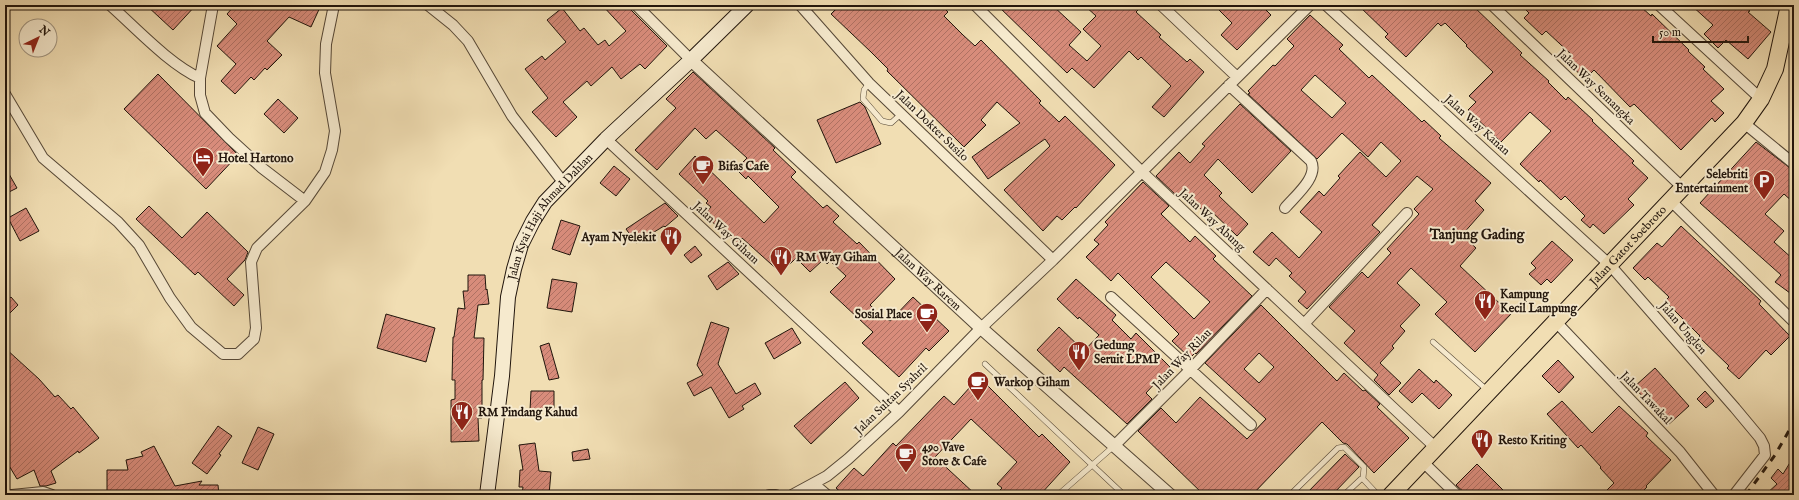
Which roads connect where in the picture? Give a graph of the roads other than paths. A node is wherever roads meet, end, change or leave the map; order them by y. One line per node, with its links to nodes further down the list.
1 (110, 5): 17 (street)
2 (213, 5): 17 (street)
3 (334, 5): 29 (street)
4 (428, 5): 27 (street)
5 (636, 5): 15 (street)
6 (747, 5): 15 (main road, Jalan Kyai Haji Ahmad Dahlan)
7 (800, 5): 18 (street, Jalan Dokter Susilo)
8 (974, 5): 26 (street, Jalan Way Abung)
9 (1161, 5): 16 (street)
10 (1310, 5): 16 (street, Jalan Sultan Syahril)
11 (1326, 5): 34 (street, Jalan Way Kanan)
12 (1492, 5): 28 (street, Jalan Way Semangka)
13 (1659, 5): 21 (street)
14 (1788, 5): 21 (main road, Jalan Gatot Soebroto)
15 (691, 60): 24 (main road, Jalan Kyai Haji Ahmad Dahlan); 40 (street, Jalan Way Rarem)
16 (1237, 77): 19 (street, Jalan Sultan Syahril)
17 (200, 78): 29 (street)
18 (869, 83): 22 (street, Jalan Dokter Susilo); 22 (lane)
19 (1229, 85): 26 (street, Jalan Sultan Syahril); 31 (street)
20 (5, 94): 29 (street)
21 (1761, 99): 23 (main road, Jalan Gatot Soebroto)
22 (901, 114): 33 (street, Jalan Dokter Susilo)
23 (1744, 123): 25 (street); 28 (main road, Jalan Gatot Soebroto)
24 (606, 139): 27 (main road, Jalan Kyai Haji Ahmad Dahlan); 45 (street, Jalan Way Giham)
25 (1794, 164)
26 (1141, 171): 33 (street, Jalan Sultan Syahril); 35 (street, Jalan Way Abung)
27 (563, 182): 55 (main road, Jalan Kyai Haji Ahmad Dahlan)
28 (1683, 188): 30 (main road, Jalan Gatot Soebroto)
29 (305, 201)
30 (1671, 201): 34 (main road, Jalan Gatot Soebroto); 38 (street)
31 (1285, 208)
32 (1407, 213): 39 (street)
33 (1053, 260): 40 (street, Jalan Sultan Syahril)
34 (1610, 265): 37 (main road, Jalan Gatot Soebroto); 69 (street, Jalan Unglen)
35 (1267, 289): 39 (street, Jalan Way Abung); 43 (street, Jalan Way Rilau)
36 (1111, 297): 43 (street)
37 (1556, 322): 44 (main road, Jalan Gatot Soebroto); 68 (street, Jalan Tawakal)
38 (1794, 322)
39 (1304, 324): 48 (street, Jalan Way Abung)
40 (981, 328): 45 (street, Jalan Sultan Syahril); 47 (street, Jalan Way Rarem)
41 (1433, 342): 44 (lane)
42 (985, 364): 50 (lane)
43 (1190, 370): 46 (street); 47 (street, Jalan Way Rilau)
44 (1489, 392): 48 (main road, Jalan Gatot Soebroto)
45 (899, 412): 52 (street, Jalan Sultan Syahril)
46 (1251, 425)
47 (1114, 446): 50 (lane); 62 (street, Jalan Way Rarem)
48 (1436, 448): 49 (main road, Jalan Gatot Soebroto)
49 (1423, 462): 66 (main road, Jalan Gatot Soebroto); 67 (street)
50 (1092, 465): 60 (lane); 61 (lane)
51 (1363, 479): 63 (lane); 64 (lane); 65 (lane)
52 (814, 484): 58 (street, Jalan Sultan Syahril); 59 (street)
53 (12, 495): 54 (street)
54 (52, 495)
55 (487, 495)
56 (769, 495): 57 (street)
57 (776, 495)
58 (792, 495)
59 (827, 495)
60 (1058, 495)
61 (1124, 495)
62 (1170, 495)
63 (1290, 495)
64 (1344, 495)
65 (1378, 495)
66 (1391, 495)
67 (1457, 495)
68 (1714, 495)
69 (1734, 495)

